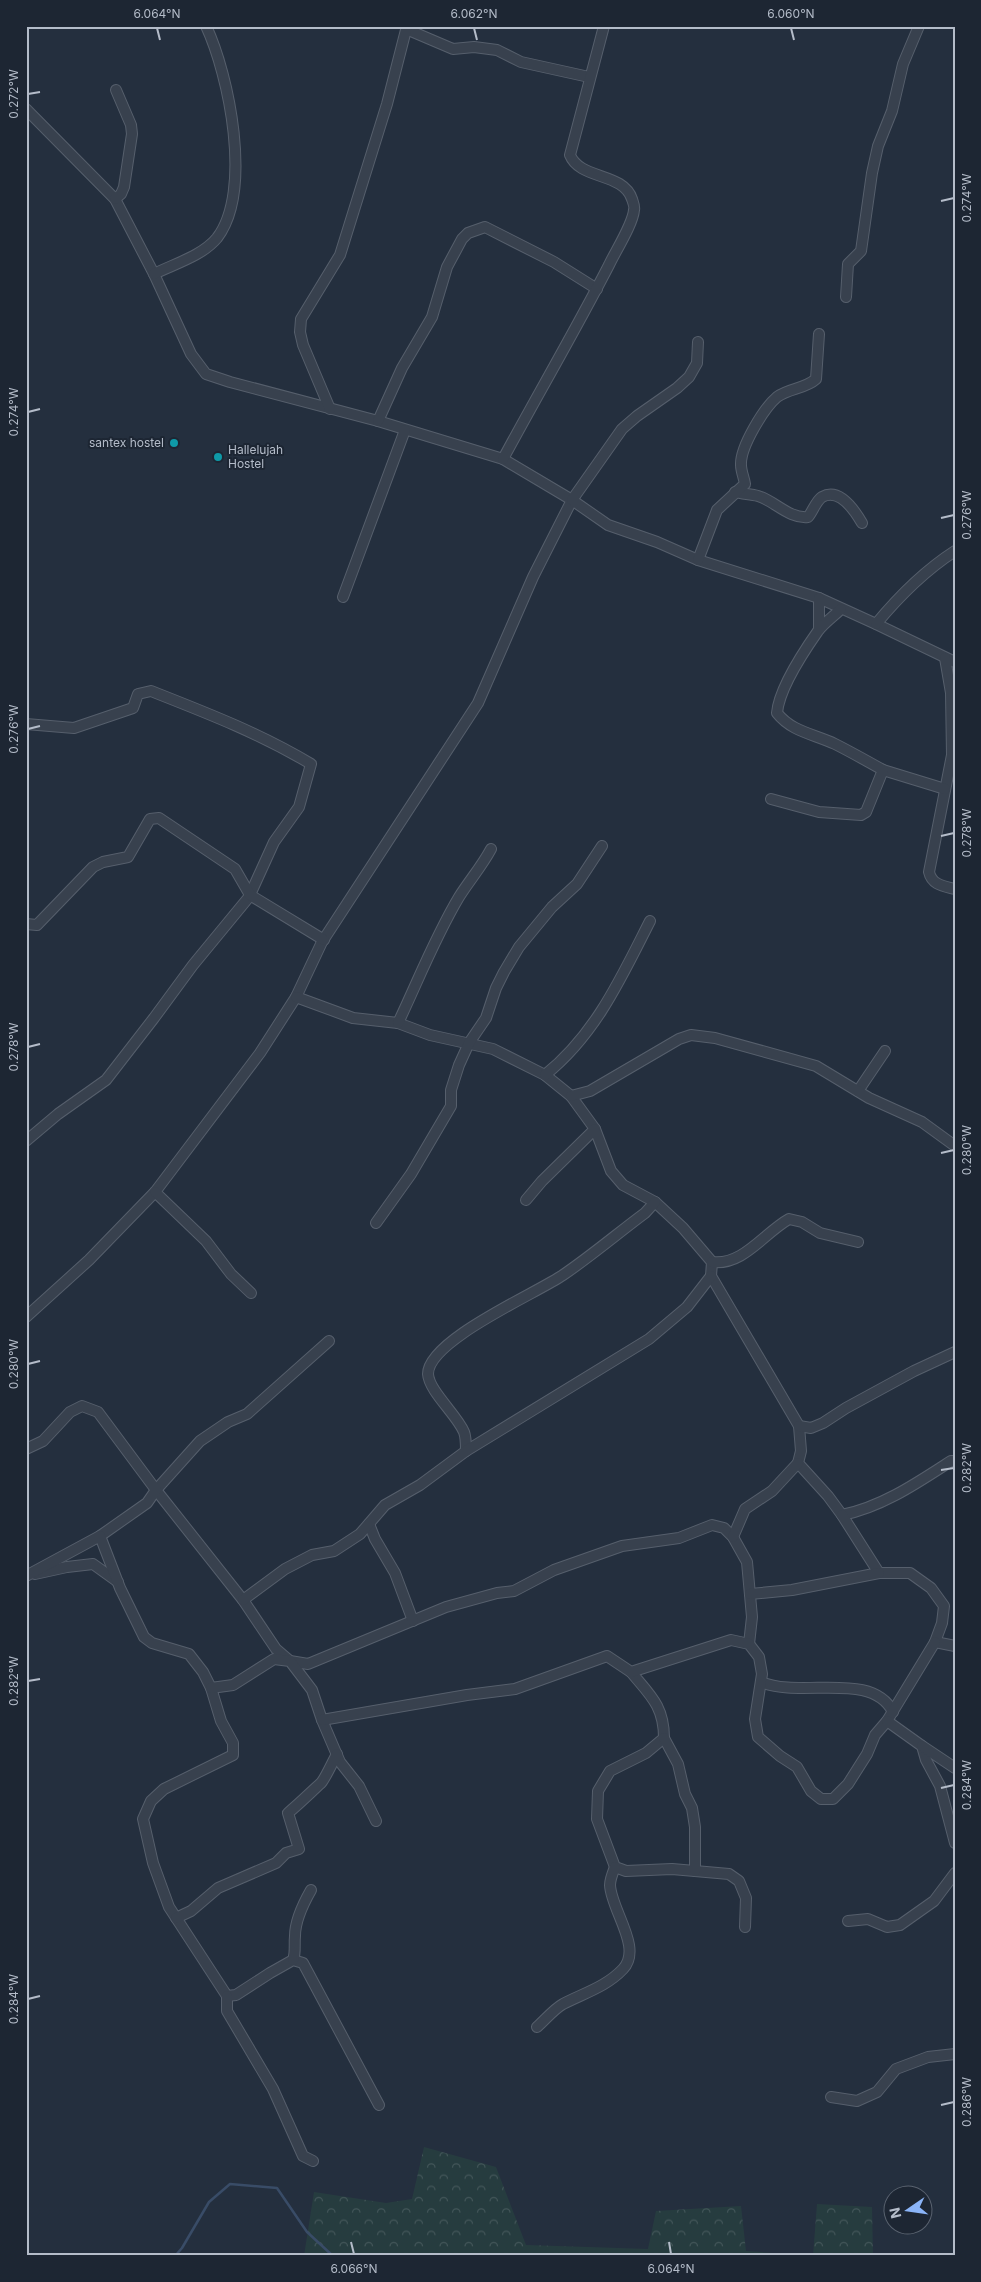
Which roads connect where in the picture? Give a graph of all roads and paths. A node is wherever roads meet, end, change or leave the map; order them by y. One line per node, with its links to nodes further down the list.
1 (206, 26): 9 (street)
2 (604, 26): 5 (street)
3 (919, 26): 11 (street)
4 (406, 28): 5 (street); 14 (street)
5 (590, 77): 10 (street)
6 (116, 90): 8 (street)
7 (26, 109): 8 (street)
8 (115, 199): 9 (street)
9 (154, 274): 14 (street)
10 (597, 289): 15 (street); 17 (street)
11 (846, 297)
12 (819, 334): 18 (street)
13 (698, 342): 19 (street)
14 (330, 408): 15 (street)
15 (378, 422): 16 (street)
16 (405, 430): 17 (street); 23 (street)
17 (503, 459): 19 (street)
18 (735, 492): 20 (street); 22 (street)
19 (572, 500): 22 (street); 39 (street)
20 (862, 523)
21 (955, 551): 26 (street)
22 (698, 560): 24 (street)
23 (344, 597)
24 (819, 598): 25 (street); 27 (street)
25 (841, 610): 26 (street); 27 (street)
26 (876, 624): 28 (street)
27 (819, 629): 30 (street)
28 (950, 660): 31 (street)
29 (26, 724): 36 (street)
30 (883, 770): 31 (street); 32 (street)
31 (945, 789): 35 (street)
32 (771, 799)
33 (602, 846): 42 (street)
34 (491, 849): 41 (street)
35 (955, 889)
36 (250, 895): 38 (street); 39 (street); 48 (street)
37 (650, 921): 44 (street)
38 (26, 924)
39 (324, 940): 40 (street)
40 (296, 997): 41 (street); 50 (street)
41 (398, 1023): 42 (street)
42 (469, 1043): 44 (street); 53 (street)
43 (885, 1051): 45 (street)
44 (545, 1075): 46 (street)
45 (858, 1091): 46 (street); 49 (street)
46 (571, 1096): 47 (street)
47 (595, 1129): 51 (street); 52 (street)
48 (26, 1141)
49 (955, 1146)
50 (155, 1192): 57 (street); 58 (street)
51 (526, 1200)
52 (655, 1202): 55 (street); 63 (street)
53 (376, 1223)
54 (858, 1242): 55 (street)
55 (712, 1262): 56 (street)
56 (711, 1276): 61 (street); 63 (street)
57 (251, 1293)
58 (26, 1317)
59 (329, 1342): 66 (street)
60 (955, 1352): 61 (street)
61 (800, 1426): 65 (street)
62 (26, 1449): 66 (street)
63 (466, 1450): 68 (street)
64 (955, 1461): 67 (street)
65 (798, 1463): 67 (street); 70 (street)
66 (156, 1490): 69 (street); 75 (street)
67 (842, 1515): 71 (street)
68 (369, 1524): 75 (street); 76 (street)
69 (100, 1536): 72 (street); 73 (street)
70 (733, 1537): 74 (street); 76 (street)
71 (879, 1573): 74 (street); 77 (street)
72 (26, 1576): 73 (street)
73 (118, 1582): 83 (street)
74 (750, 1594): 78 (street)
75 (243, 1600): 80 (street)
76 (413, 1621): 80 (street)
77 (935, 1642): 79 (street); 84 (street)
78 (749, 1644): 81 (street); 82 (street)
79 (955, 1646)
80 (290, 1661): 83 (street); 85 (street)
81 (631, 1672): 85 (street); 86 (street)
82 (761, 1682): 84 (street); 84 (street)
83 (212, 1688): 96 (street)
84 (890, 1716): 87 (street)
85 (322, 1720): 88 (street)
86 (664, 1738): 92 (street); 93 (street)
87 (922, 1746): 89 (street); 91 (street)
88 (337, 1754): 90 (street); 96 (street)
89 (955, 1768)
90 (376, 1822)
91 (955, 1843)
92 (615, 1867): 93 (street); 101 (street)
93 (695, 1871): 98 (street)
94 (955, 1873): 97 (street)
95 (310, 1890): 99 (street)
96 (176, 1918): 100 (street)
97 (848, 1921)
98 (745, 1927)
99 (293, 1960): 100 (street); 104 (street)
100 (227, 1996): 105 (street)
101 (537, 2026)
102 (955, 2054): 103 (street)
103 (831, 2097)
104 (379, 2105)
105 (313, 2161)

